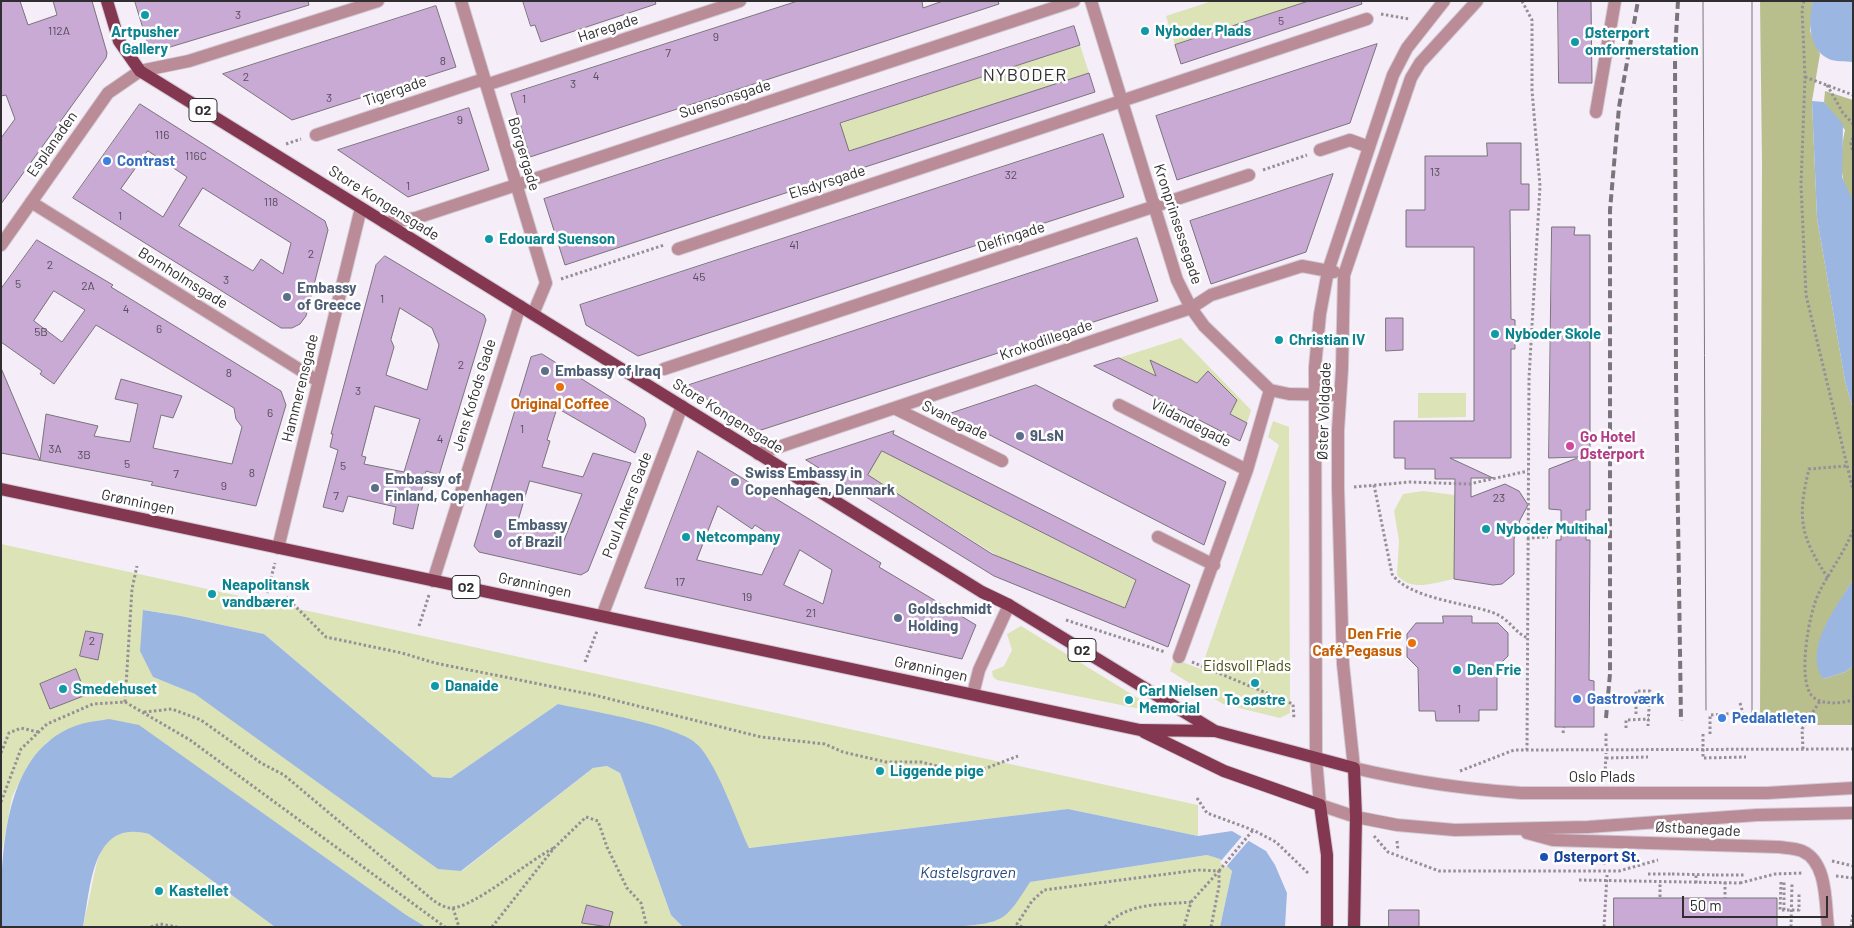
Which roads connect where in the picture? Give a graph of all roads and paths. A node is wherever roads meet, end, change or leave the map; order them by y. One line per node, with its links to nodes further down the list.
1 (107, 1): 14 (main road, Store Kongensgade / O2)
2 (378, 1): 14 (street)
3 (461, 1): 16 (street, Borgergade)
4 (740, 1): 16 (street, Haregade)
5 (1074, 1): 29 (street, Suensonsgade)
6 (1090, 1): 19 (street, Kronprinsessegade)
7 (1477, 1): 37 (street, Øster Voldgade)
8 (1522, 1): 54 (path)
9 (1614, 1): 20 (street)
10 (1804, 1): 15 (path)
11 (1439, 3): 13 (street, Øster Voldgade)
12 (1367, 19): 13 (path); 19 (street, Elsdyrsgade)
13 (1426, 23): 24 (street, Øster Voldgade)
14 (140, 71): 25 (main road, Store Kongensgade / O2); 30 (street, Esplanaden)
15 (1805, 77): 17 (path); 52 (path)
16 (485, 82): 22 (street, Tigergade); 29 (street, Borgergade)
17 (1826, 85): 18 (path); 21 (path)
18 (1853, 95)
19 (1122, 101): 31 (street, Kronprinsessegade); 35 (street, Elsdyrsgade)
20 (1596, 112)
21 (1853, 124)
22 (316, 135): 25 (path)
23 (1853, 138): 27 (path)
24 (1369, 146): 26 (street); 36 (street, Øster Voldgade)
25 (266, 149): 32 (main road, Store Kongensgade / O2)
26 (1320, 150): 28 (path)
27 (1853, 153)
28 (1248, 174): 31 (street, Delfingade)
29 (516, 185): 33 (street, Suensonsgade); 38 (street, Borgergade)
30 (31, 202): 34 (street, Esplanaden); 43 (street, Bornholmsgade)
31 (1155, 206): 40 (street, Kronprinsessegade); 42 (street, Delfingade)
32 (361, 208): 33 (main road, Store Kongensgade / O2); 43 (street, Hammerensgade)
33 (385, 223): 39 (main road, Store Kongensgade / O2)
34 (1, 245)
35 (678, 249): 38 (path)
36 (1328, 270): 37 (street, Krokodillegade); 40 (street, Krokodillegade); 45 (street, Øster Voldgade)
37 (1344, 276): 46 (street, Øster Voldgade)
38 (546, 284): 41 (street)
39 (520, 306): 41 (main road, Store Kongensgade / O2); 67 (street, Jens Kofods Gade)
40 (1191, 308): 44 (street, Kronprinsessegade); 49 (street, Krokodillegade)
41 (533, 314): 48 (main road, Store Kongensgade / O2)
42 (664, 369)
43 (318, 381): 63 (street, Hammerensgade)
44 (1270, 390): 45 (street); 53 (street)
45 (1315, 395): 46 (street); 107 (street, Øster Voldgade)
46 (1340, 395): 56 (street, Øster Voldgade)
47 (1119, 405): 53 (street, Vildandegade)
48 (682, 406): 50 (main road, Store Kongensgade / O2); 71 (street, Poul Ankers Gade)
49 (894, 408): 50 (street, Krokodillegade); 51 (street, Svanegade)
50 (758, 454): 70 (main road, Store Kongensgade / O2)
51 (1002, 461)
52 (1846, 466): 58 (path); 66 (path)
53 (1247, 470): 64 (street)
54 (1528, 471): 55 (path); 61 (path)
55 (1374, 485): 56 (path); 74 (path)
56 (1338, 488): 108 (street, Øster Voldgade)
57 (1, 489): 63 (main road, Grønningen / O2)
58 (1853, 490)
59 (1853, 530): 66 (path)
60 (1158, 537): 64 (street)
61 (1527, 538): 62 (path); 74 (path)
62 (1548, 538)
63 (278, 548): 67 (main road, Grønningen / O2); 68 (path)
64 (1214, 565): 75 (street)
65 (137, 566): 80 (path)
66 (1828, 578): 79 (path)
67 (433, 580): 71 (main road, Grønningen / O2); 73 (path)
68 (268, 594)
69 (286, 597): 104 (path)
70 (1009, 605): 77 (street, Grønningen); 92 (main road, Store Kongensgade / O2)
71 (602, 616): 76 (path); 77 (main road, Grønningen / O2)
72 (1057, 617): 75 (path)
73 (419, 626)
74 (1528, 638): 102 (path)
75 (1179, 657): 85 (path)
76 (585, 662)
77 (973, 694): 91 (main road, Grønningen / O2)
78 (1853, 700): 79 (path)
79 (1820, 701): 100 (path)
80 (125, 702): 82 (path); 93 (path)
81 (1740, 703): 84 (path)
82 (142, 712): 147 (path); 152 (path)
83 (1636, 714): 86 (path)
84 (1742, 714): 87 (path); 97 (path)
85 (1294, 719)
86 (1649, 719): 88 (path); 90 (path)
87 (1746, 724)
88 (1648, 726)
89 (1564, 727): 94 (path)
90 (1626, 728)
91 (1140, 730): 92 (main road, Grønningen / O2); 114 (main road, Grønningen / O2)
92 (1215, 731): 107 (main road, Grønningen / O2)
93 (38, 732): 103 (path); 113 (path)
94 (1563, 733)
95 (1606, 733): 98 (path)
96 (1703, 734): 99 (path)
97 (1710, 734)
98 (1606, 746)
99 (1703, 749): 100 (path); 102 (path); 106 (path)
100 (1803, 749): 101 (path)
101 (1853, 749)
102 (1527, 750): 109 (path)
103 (1, 753)
104 (1018, 756)
105 (1648, 757): 110 (path)
106 (1746, 757)
107 (1316, 758): 108 (main road, O2); 114 (street, Øster Voldgade)
108 (1354, 768): 111 (street, Oslo Plads); 116 (main road)
109 (1456, 772)
110 (1605, 774)
111 (1853, 788)
112 (1197, 798): 118 (path)
113 (1, 802)
114 (1320, 804): 116 (street); 160 (main road)
115 (1853, 812): 117 (street)
116 (1356, 817): 117 (street); 123 (path); 161 (main road)
117 (1510, 829): 164 (street, Østbanegade)
118 (1253, 830): 127 (path, bridge); 128 (path)
119 (1397, 841): 121 (path)
120 (554, 848): 147 (path); 154 (path); 155 (path)
121 (1398, 851)
122 (1604, 855): 125 (path)
123 (1664, 858)
124 (1837, 861): 126 (path)
125 (1604, 866)
126 (1853, 866)
127 (1219, 871): 146 (path); 156 (path); 159 (path)
128 (1308, 873)
129 (1648, 874): 130 (path, bridge)
130 (1696, 874): 133 (path, bridge); 142 (path, bridge)
131 (1807, 874): 139 (path, bridge)
132 (1607, 875): 137 (path)
133 (1746, 875)
134 (1835, 876): 135 (path)
135 (1853, 878)
136 (1578, 880): 137 (path, bridge)
137 (1607, 882): 138 (path, bridge); 162 (path)
138 (1660, 882): 142 (path, bridge); 144 (path)
139 (1725, 882): 142 (path, bridge); 145 (path)
140 (1783, 882): 148 (path)
141 (1792, 882): 148 (path)
142 (1696, 883)
143 (1798, 893): 148 (path)
144 (1660, 897)
145 (1725, 898)
146 (1191, 902): 157 (path); 158 (path)
147 (453, 908): 153 (path)
148 (1791, 910): 163 (path)
149 (1853, 913): 165 (path)
150 (151, 927): 151 (path)
151 (177, 927)
152 (446, 927)
153 (459, 927)
154 (492, 927)
155 (647, 927)
156 (1022, 927)
157 (1105, 927)
158 (1184, 927)
159 (1211, 927)
160 (1327, 927)
161 (1354, 927)
162 (1604, 927)
163 (1791, 927)
164 (1828, 927)
165 (1851, 927)

